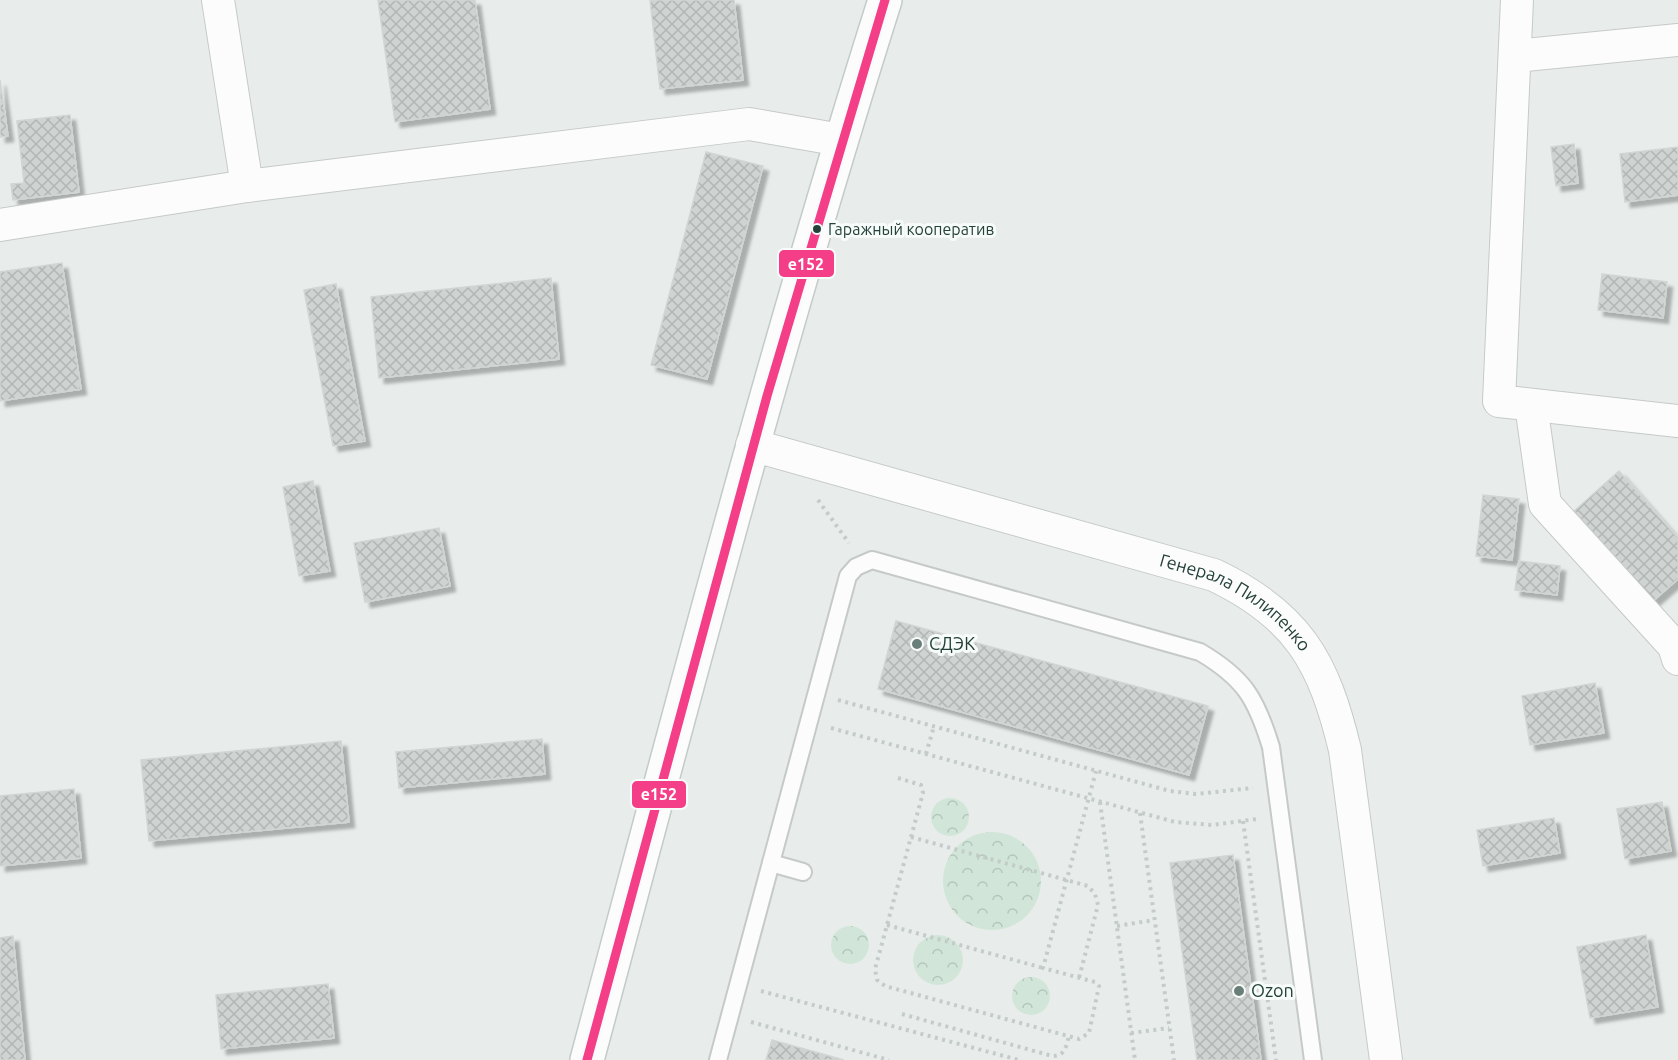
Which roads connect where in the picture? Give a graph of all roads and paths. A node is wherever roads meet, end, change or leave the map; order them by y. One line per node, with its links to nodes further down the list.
1 (218, 0): 7 (street)
2 (885, 0): 6 (street)
3 (1517, 0): 5 (street)
4 (1678, 40): 5 (street)
5 (1515, 56): 9 (street)
6 (841, 140): 7 (street); 11 (street)
7 (247, 186): 8 (street)
8 (0, 225)
9 (1531, 405): 10 (street); 14 (street)
10 (1678, 421)
11 (752, 445): 42 (street); 50 (street, Генерала Пилипенко)
12 (818, 500): 13 (path)
13 (863, 562): 15 (lane); 21 (lane)
14 (1678, 659)
15 (817, 694): 16 (lane); 17 (path)
16 (810, 722): 18 (path); 28 (lane)
17 (934, 726): 18 (path); 19 (path)
18 (926, 754): 22 (path)
19 (1096, 771): 21 (path); 22 (path)
20 (898, 778): 27 (path)
21 (1276, 785): 25 (lane)
22 (1089, 799): 23 (path); 30 (path)
23 (1100, 802): 24 (path); 33 (path)
24 (1140, 813): 26 (path); 31 (path)
25 (1280, 816): 26 (path); 49 (lane)
26 (1243, 821): 48 (path)
27 (911, 837): 30 (path); 32 (path)
28 (771, 863): 29 (lane); 36 (lane)
29 (803, 872)
30 (1067, 880): 34 (path); 35 (path)
31 (1154, 920): 33 (path); 39 (path)
32 (887, 925): 34 (path); 41 (path)
33 (1116, 926): 40 (path)
34 (1043, 968): 35 (path)
35 (1079, 978): 41 (path)
36 (738, 985): 38 (lane); 45 (path)
37 (902, 1014): 41 (path)
38 (730, 1017): 43 (lane); 44 (path)
39 (1169, 1028): 40 (path); 47 (path)
40 (1131, 1033): 46 (path)
41 (1069, 1036)
42 (587, 1060)
43 (718, 1060)
44 (889, 1060)
45 (1019, 1060)
46 (1135, 1060)
47 (1173, 1060)
48 (1276, 1060)
49 (1313, 1060)
50 (1386, 1060)

